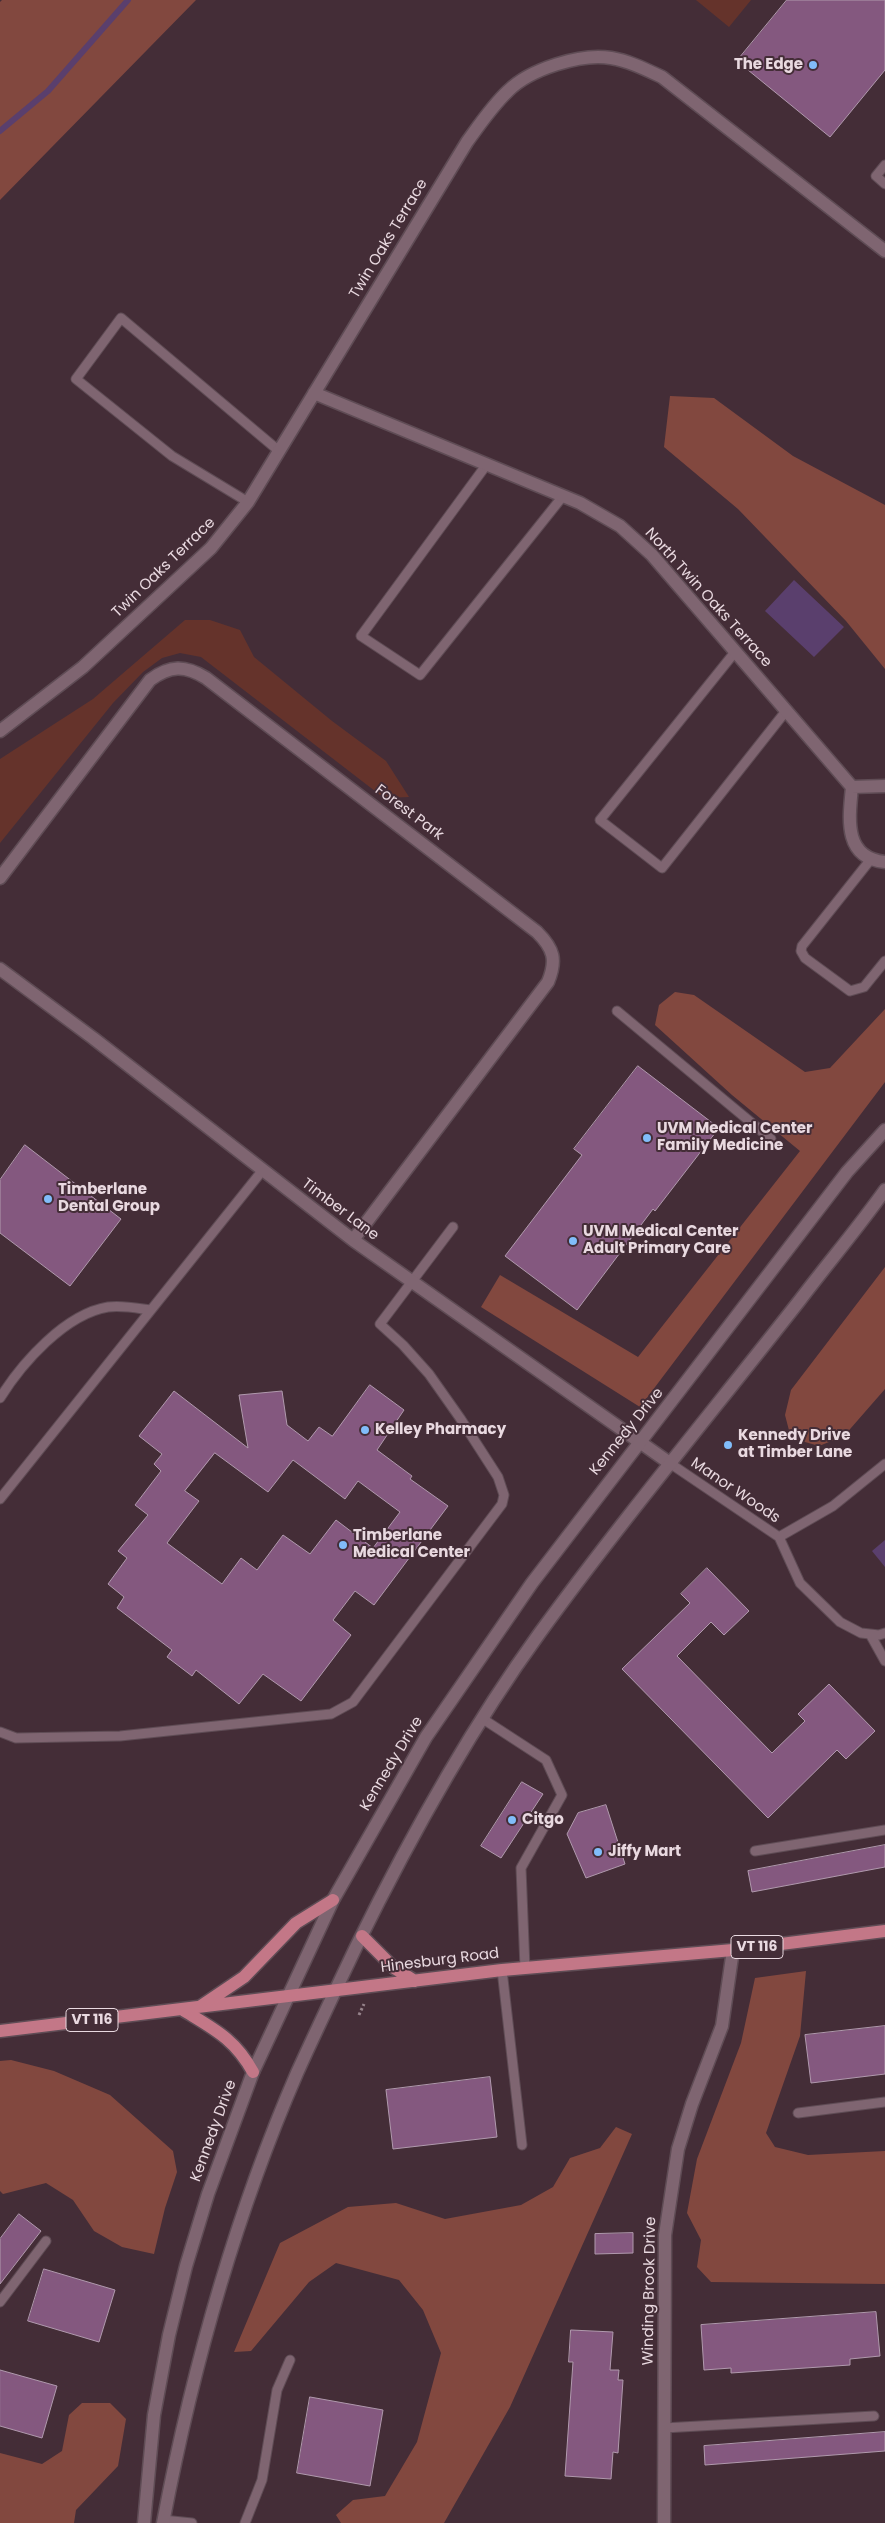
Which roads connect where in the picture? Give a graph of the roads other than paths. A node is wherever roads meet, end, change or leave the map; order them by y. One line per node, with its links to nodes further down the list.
1 (885, 165): 2 (lane)
2 (885, 184)
3 (885, 251): 4 (street, Twin Oaks Terrace)
4 (314, 393): 5 (street, Twin Oaks Terrace); 6 (street, North Twin Oaks Terrace)
5 (278, 451): 8 (street, Twin Oaks Terrace); 8 (lane)
6 (487, 464): 7 (street, North Twin Oaks Terrace); 7 (lane)
7 (563, 496): 9 (street, North Twin Oaks Terrace)
8 (248, 502): 11 (street, Twin Oaks Terrace)
9 (735, 652): 10 (street, North Twin Oaks Terrace); 10 (lane)
10 (786, 711): 13 (street, North Twin Oaks Terrace)
11 (0, 730)
12 (885, 786): 13 (street)
13 (852, 787): 14 (street)
14 (871, 859): 15 (street); 17 (lane)
15 (885, 862)
16 (0, 878): 25 (street, Forest Park)
17 (885, 961)
18 (0, 969): 22 (street, Timber Lane)
19 (617, 1011): 21 (lane)
20 (885, 1130): 29 (street, Kennedy Drive)
21 (771, 1139)
22 (262, 1171): 25 (street, Timber Lane); 27 (lane)
23 (885, 1190): 30 (street)
24 (453, 1227): 26 (lane)
25 (352, 1240): 26 (street, Timber Lane)
26 (411, 1282): 29 (street, Timber Lane); 38 (lane)
27 (150, 1310): 28 (lane); 32 (lane)
28 (0, 1398)
29 (641, 1444): 30 (street, Timber Lane); 41 (street, Kennedy Drive)
30 (671, 1464): 33 (lane, Manor Woods); 37 (street)
31 (885, 1464): 33 (lane)
32 (0, 1499)
33 (779, 1538): 35 (lane, Manor Woods)
34 (885, 1633): 35 (lane, Manor Woods)
35 (870, 1634): 36 (lane)
36 (885, 1661)
37 (483, 1719): 43 (street); 45 (lane)
38 (0, 1732)
39 (885, 1830): 40 (lane)
40 (755, 1851)
41 (333, 1900): 49 (street, Kennedy Drive); 50 (main road)
42 (885, 1931): 44 (main road, Hinesburg Road / VT 116)
43 (362, 1936): 47 (main road); 48 (street)
44 (733, 1950): 45 (main road, Hinesburg Road / VT 116); 61 (street, Winding Brook Drive)
45 (525, 1968): 46 (main road, Hinesburg Road / VT 116)
46 (502, 1970): 47 (main road, Hinesburg Road / VT 116); 56 (lane)
47 (415, 1980): 48 (main road, Hinesburg Road / VT 116)
48 (336, 1990): 49 (main road, Hinesburg Road / VT 116); 62 (street)
49 (287, 1997): 50 (main road, Hinesburg Road / VT 116); 53 (street, Kennedy Drive)
50 (197, 2008): 51 (main road, Hinesburg Road / VT 116)
51 (183, 2010): 52 (main road, Hinesburg Road / VT 116); 53 (main road)
52 (0, 2031)
53 (253, 2072): 63 (street, Kennedy Drive)
54 (885, 2102): 55 (lane)
55 (798, 2113)
56 (522, 2145)
57 (46, 2241): 58 (lane)
58 (0, 2302)
59 (290, 2360): 65 (lane)
60 (874, 2416): 61 (lane)
61 (664, 2428): 66 (street, Winding Brook Drive)
62 (163, 2522): 64 (lane)
63 (144, 2523)
64 (192, 2523)
65 (245, 2523)
66 (664, 2523)

